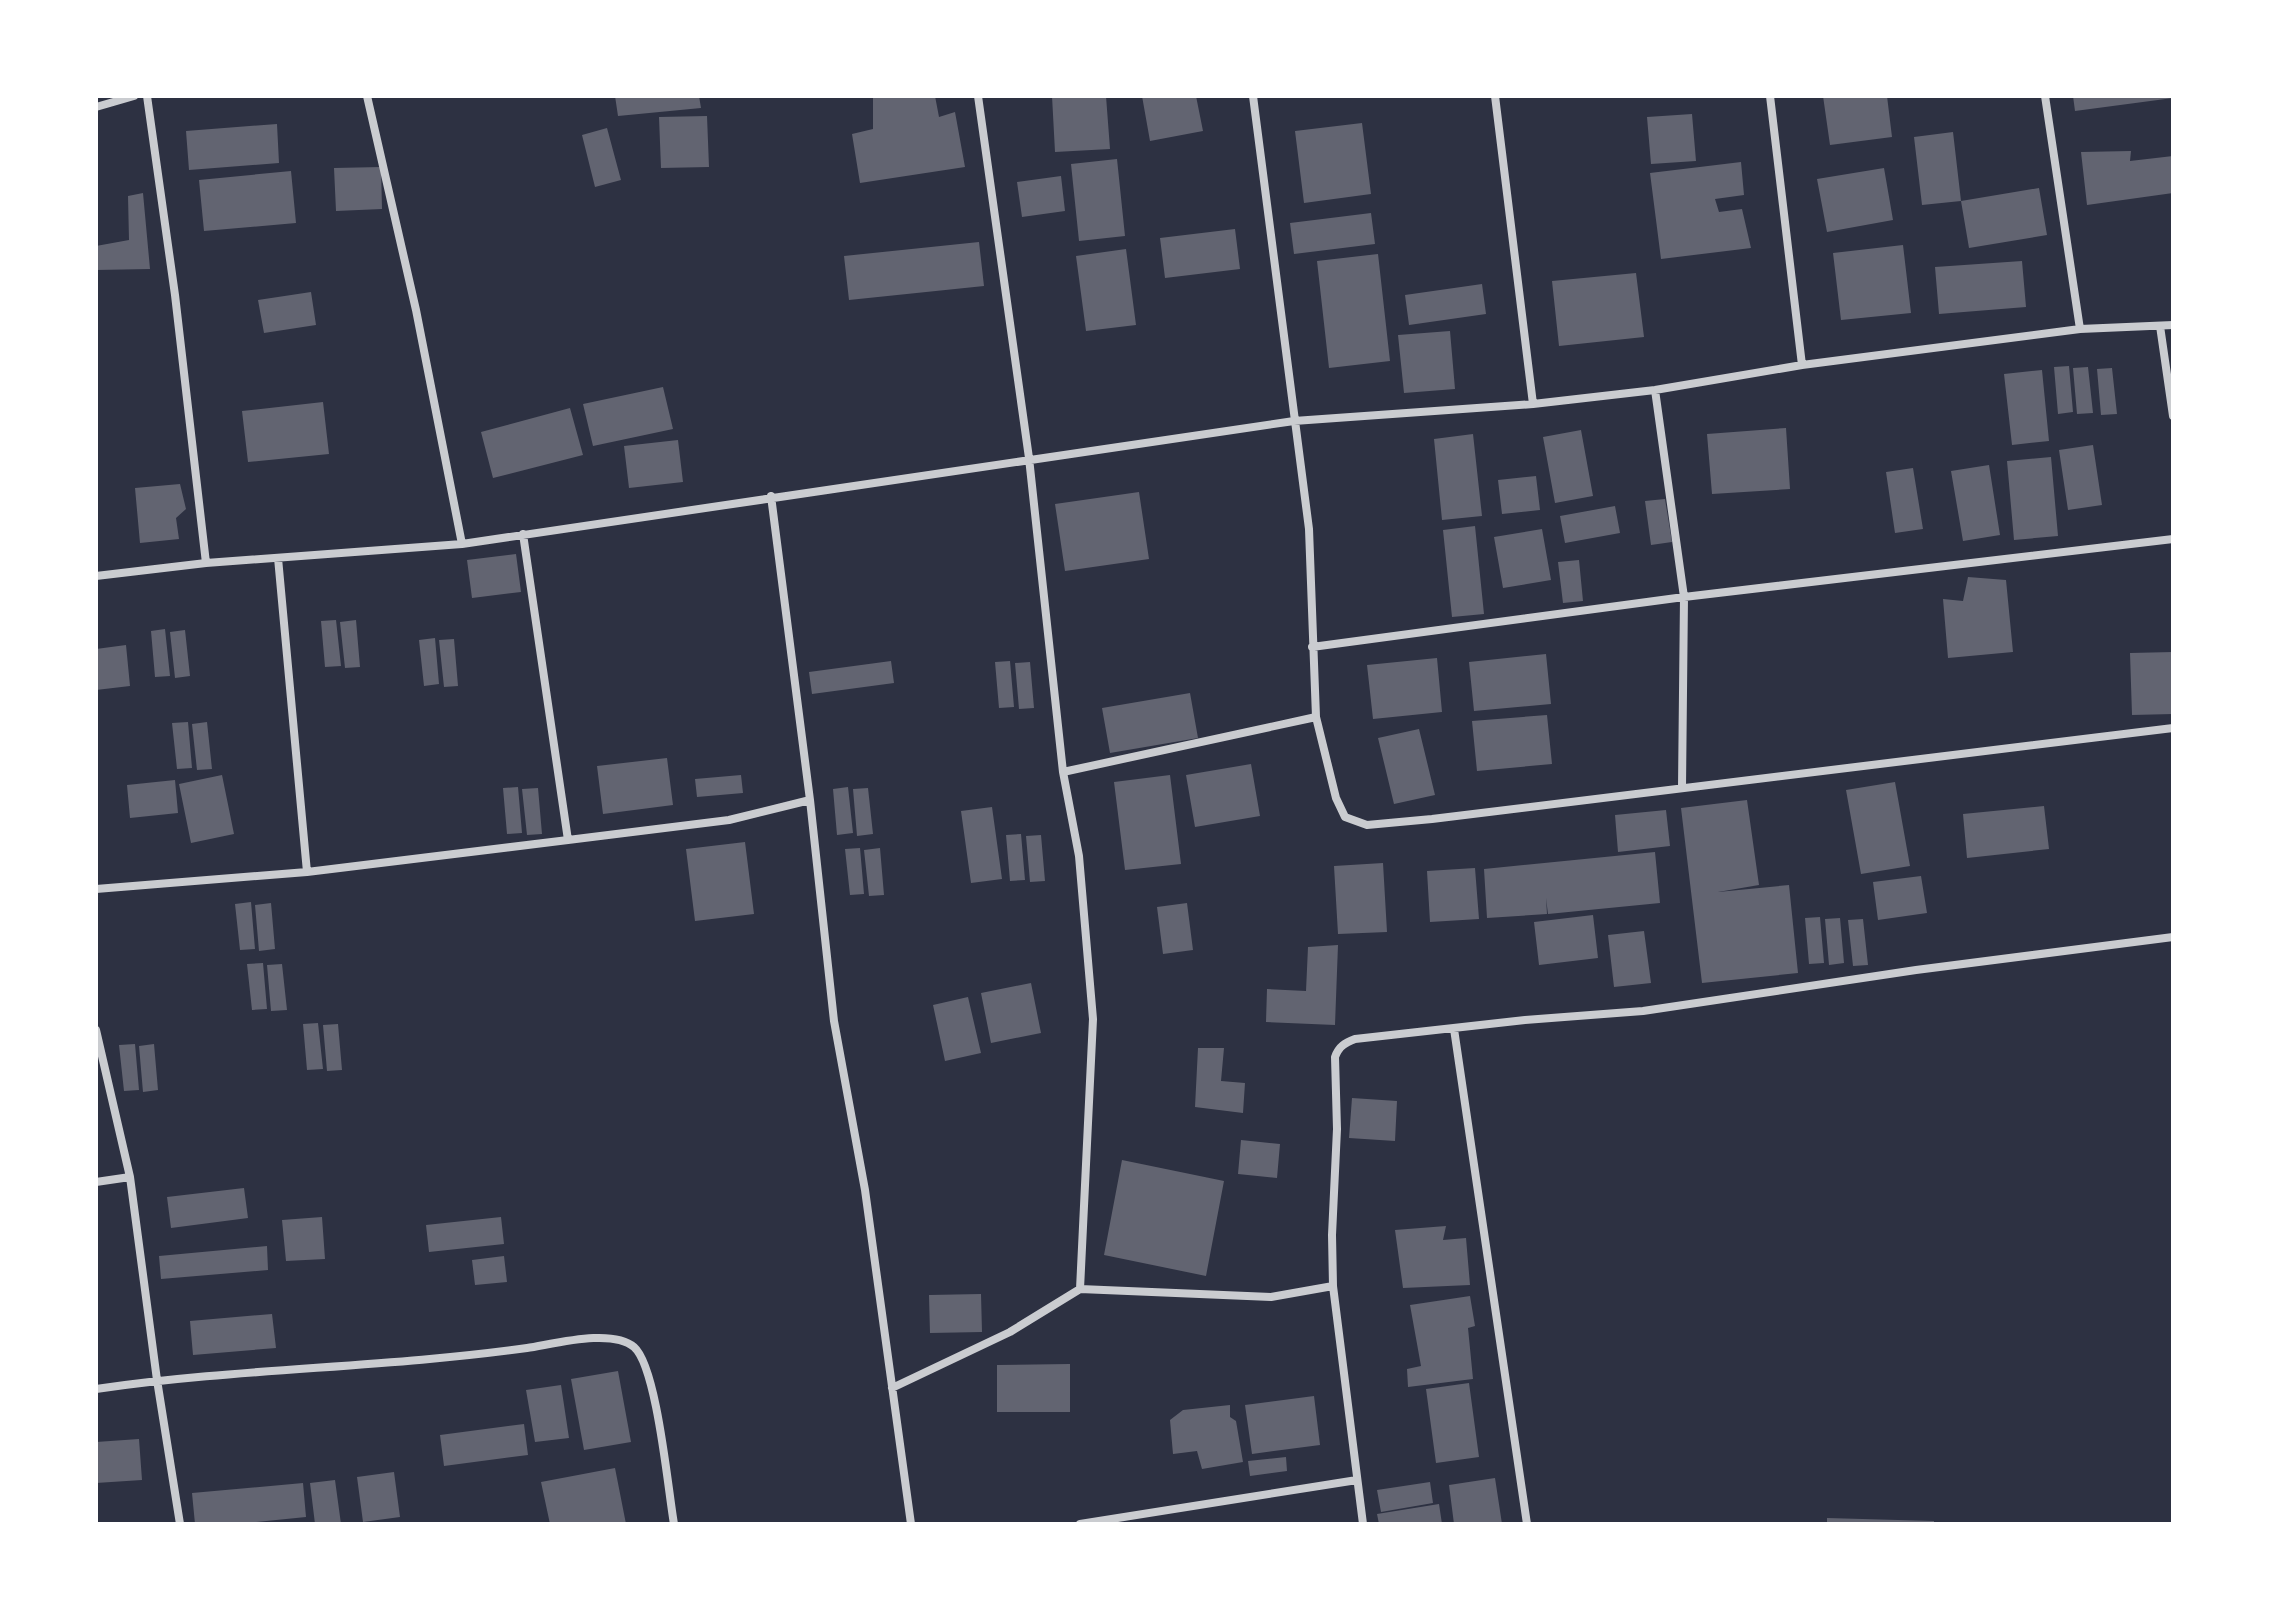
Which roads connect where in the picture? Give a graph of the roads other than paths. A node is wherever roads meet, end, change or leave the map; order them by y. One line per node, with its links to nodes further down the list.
1 (134, 96): 9 (street)
2 (147, 96): 24 (street)
3 (367, 96): 22 (street)
4 (978, 96): 18 (street)
5 (1253, 96): 17 (street)
6 (1495, 96): 15 (street)
7 (1770, 96): 13 (street)
8 (2045, 96): 12 (street)
9 (96, 107)
10 (2173, 325): 11 (street)
11 (2160, 326): 12 (street); 16 (street)
12 (2080, 329): 13 (street)
13 (1802, 365): 14 (street)
14 (1655, 390): 15 (street); 26 (street)
15 (1533, 404): 17 (street)
16 (2173, 416)
17 (1294, 421): 18 (street); 27 (street)
18 (1029, 458): 19 (street); 30 (street)
19 (771, 496): 20 (street); 32 (street)
20 (523, 534): 22 (street); 33 (street)
21 (2173, 539): 26 (street)
22 (462, 544): 23 (street)
23 (278, 558): 24 (street); 34 (street)
24 (206, 563): 25 (street)
25 (96, 576)
26 (1684, 597): 27 (street); 31 (street)
27 (1312, 647): 28 (street)
28 (1316, 717): 30 (street); 31 (street)
29 (2173, 728): 31 (street)
30 (1063, 772): 42 (street)
31 (1682, 787)
32 (810, 800): 33 (street); 44 (street)
33 (568, 840): 34 (street)
34 (307, 872): 35 (street)
35 (96, 889)
36 (2173, 937): 37 (street)
37 (1454, 1029): 41 (street); 52 (street)
38 (96, 1030): 39 (street)
39 (130, 1177): 40 (street); 43 (street)
40 (96, 1182)
41 (1333, 1286): 42 (street); 46 (street)
42 (1080, 1289): 44 (street)
43 (157, 1380): 45 (street); 47 (street); 48 (street)
44 (892, 1388): 49 (street)
45 (96, 1389)
46 (1357, 1480): 50 (street); 51 (street)
47 (180, 1524)
48 (674, 1524)
49 (911, 1524)
50 (1080, 1524)
51 (1363, 1524)
52 (1527, 1524)

